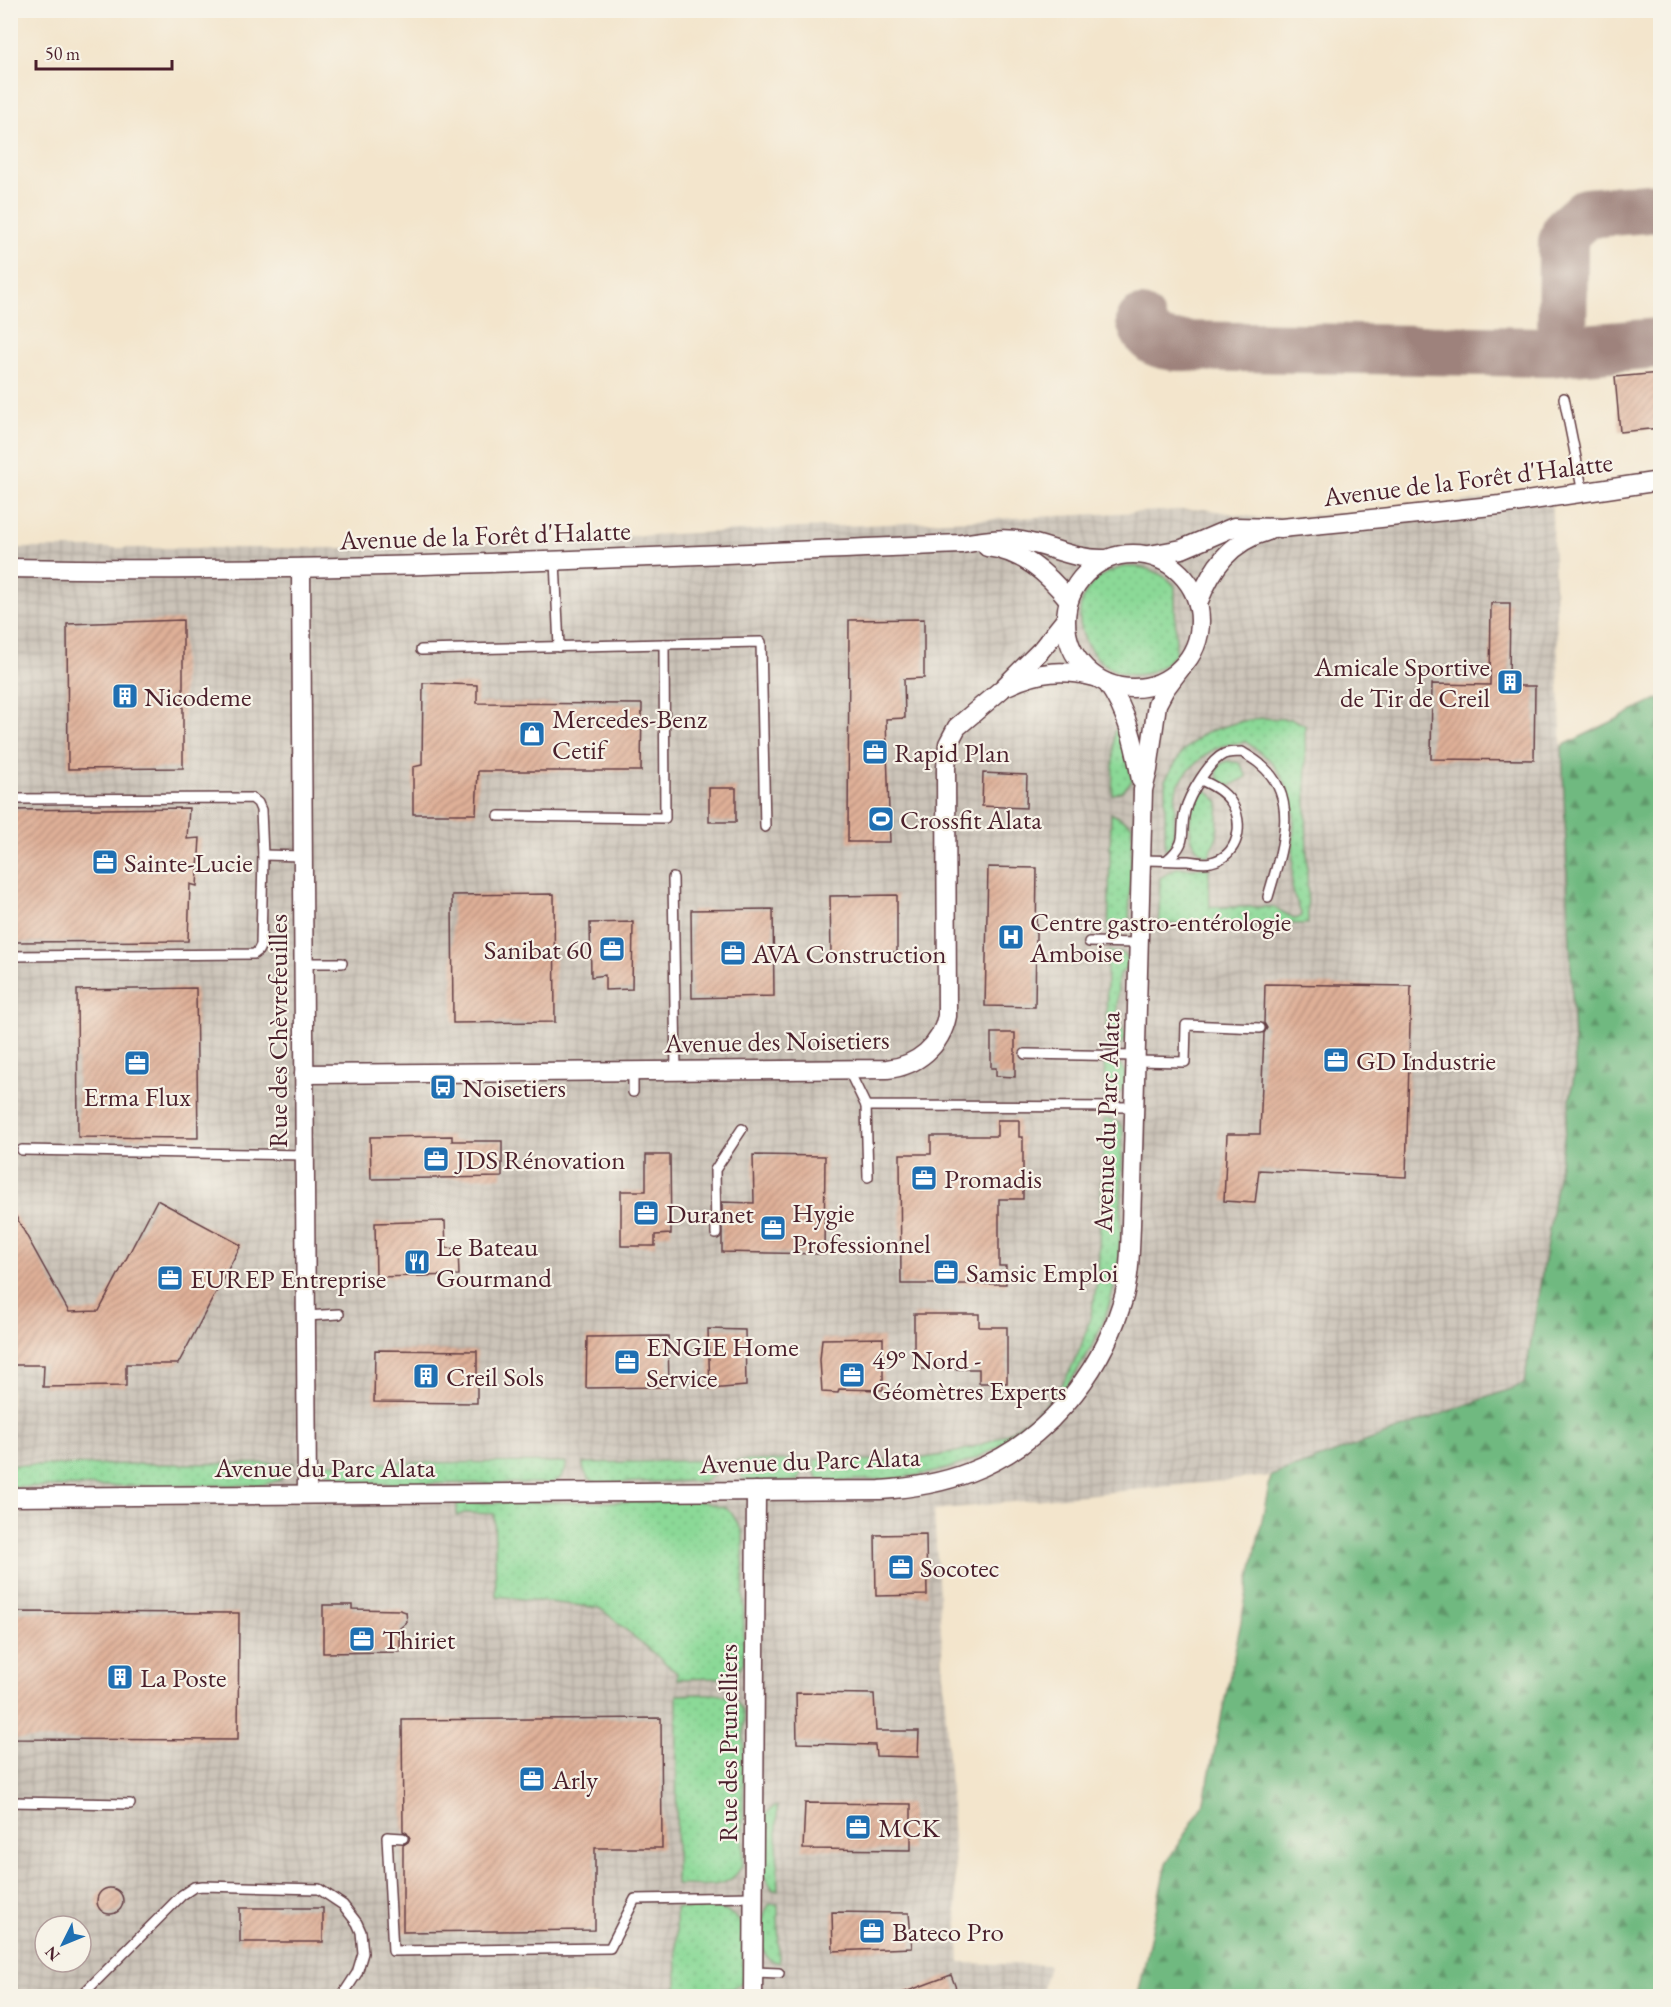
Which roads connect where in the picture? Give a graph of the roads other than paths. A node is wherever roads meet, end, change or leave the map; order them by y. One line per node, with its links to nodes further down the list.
1 (1564, 398): 3 (lane)
2 (1660, 481): 3 (street, Avenue de la Forêt d'Halatte)
3 (1583, 493): 4 (street, Avenue de la Forêt d'Halatte)
4 (1281, 528): 6 (street, Avenue de la Forêt d'Halatte); 12 (street, Avenue de la Forêt d'Halatte)
5 (961, 544): 7 (street, Avenue de la Forêt d'Halatte); 8 (street, Avenue de la Forêt d'Halatte); 11 (street, Avenue de la Forêt d'Halatte)
6 (1149, 555): 7 (street); 12 (street)
7 (1104, 559): 11 (street)
8 (555, 561): 10 (street, Avenue de la Forêt d'Halatte); 15 (lane)
9 (10, 568): 10 (street, Avenue de la Forêt d'Halatte)
10 (301, 568): 26 (street, Rue des Chèvrefeuilles)
11 (1069, 600): 13 (street)
12 (1198, 603): 17 (street)
13 (1065, 620): 18 (street); 19 (street, Avenue des Noisetiers)
14 (664, 644): 15 (lane); 23 (lane); 24 (lane)
15 (559, 647): 16 (lane)
16 (421, 650)
17 (1180, 669): 18 (street); 21 (street, Avenue du Parc Alata)
18 (1101, 680): 19 (street, Avenue des Noisetiers); 21 (street, Avenue du Parc Alata)
19 (1002, 689): 39 (street, Avenue des Noisetiers)
20 (1201, 780): 28 (lane); 28 (lane); 30 (lane)
21 (1143, 790): 27 (street, Avenue du Parc Alata)
22 (10, 799): 25 (lane)
23 (499, 816)
24 (765, 826)
25 (262, 855): 26 (lane); 33 (lane)
26 (303, 856): 34 (street, Rue des Chèvrefeuilles)
27 (1141, 860): 28 (lane); 32 (street, Avenue du Parc Alata)
28 (1167, 860)
29 (673, 878): 41 (lane)
30 (1268, 897)
31 (1089, 942): 32 (lane)
32 (1138, 943): 38 (street, Avenue du Parc Alata)
33 (10, 956)
34 (304, 963): 35 (lane); 42 (street, Rue des Chèvrefeuilles)
35 (342, 963)
36 (1260, 1028): 38 (lane)
37 (1025, 1054): 38 (lane)
38 (1136, 1058): 45 (street, Avenue du Parc Alata)
39 (848, 1069): 41 (street, Avenue des Noisetiers); 44 (lane)
40 (633, 1071): 41 (street, Avenue des Noisetiers); 42 (street, Avenue des Noisetiers); 43 (lane)
41 (676, 1071)
42 (304, 1074): 48 (street, Rue des Chèvrefeuilles)
43 (633, 1092)
44 (866, 1106): 45 (lane); 49 (lane)
45 (1134, 1107): 53 (street, Avenue du Parc Alata)
46 (742, 1129): 50 (lane)
47 (22, 1150): 48 (lane)
48 (305, 1155): 52 (street, Rue des Chèvrefeuilles)
49 (868, 1177)
50 (716, 1234)
51 (339, 1314): 52 (lane)
52 (306, 1316): 54 (street, Rue des Chèvrefeuilles)
53 (756, 1491): 54 (street, Avenue du Parc Alata); 59 (street, Rue des Prunelliers)
54 (307, 1494): 55 (street, Avenue du Parc Alata)
55 (10, 1497)
56 (10, 1802): 57 (lane)
57 (130, 1804)
58 (403, 1838): 59 (lane)
59 (753, 1897): 60 (street, Rue des Prunelliers)
60 (753, 1972): 61 (lane); 64 (street, Rue des Prunelliers)
61 (779, 1973)
62 (81, 1996): 63 (lane)
63 (342, 1996)
64 (753, 1996)

